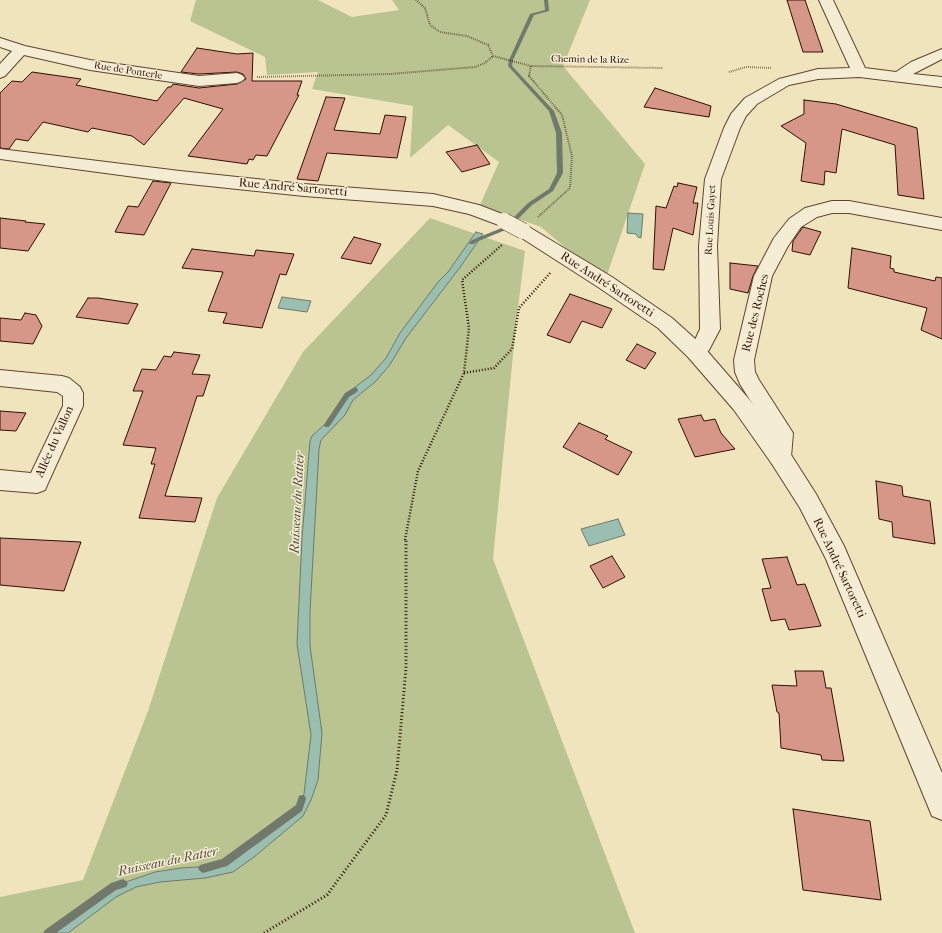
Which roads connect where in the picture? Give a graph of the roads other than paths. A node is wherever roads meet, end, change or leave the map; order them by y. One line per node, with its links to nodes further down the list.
1 (826, 0): 5 (street)
2 (0, 42): 3 (street, Rue de Ponterle)
3 (22, 50): 6 (street); 8 (street, Rue de Ponterle)
4 (942, 53): 7 (street)
5 (859, 72): 7 (street, Rue Louis Gayet); 12 (street, Rue Louis Gayet)
6 (0, 73)
7 (900, 76): 9 (street, Rue Louis Gayet)
8 (237, 78)
9 (942, 82)
10 (0, 154): 12 (street, Rue André Sartoretti)
11 (942, 224): 14 (street, Rue des Roches)
12 (695, 351): 14 (street, Rue André Sartoretti)
13 (0, 378): 15 (street, Allée du Vallon)
14 (780, 457): 16 (street, Rue André Sartoretti)
15 (0, 480)
16 (942, 806)

